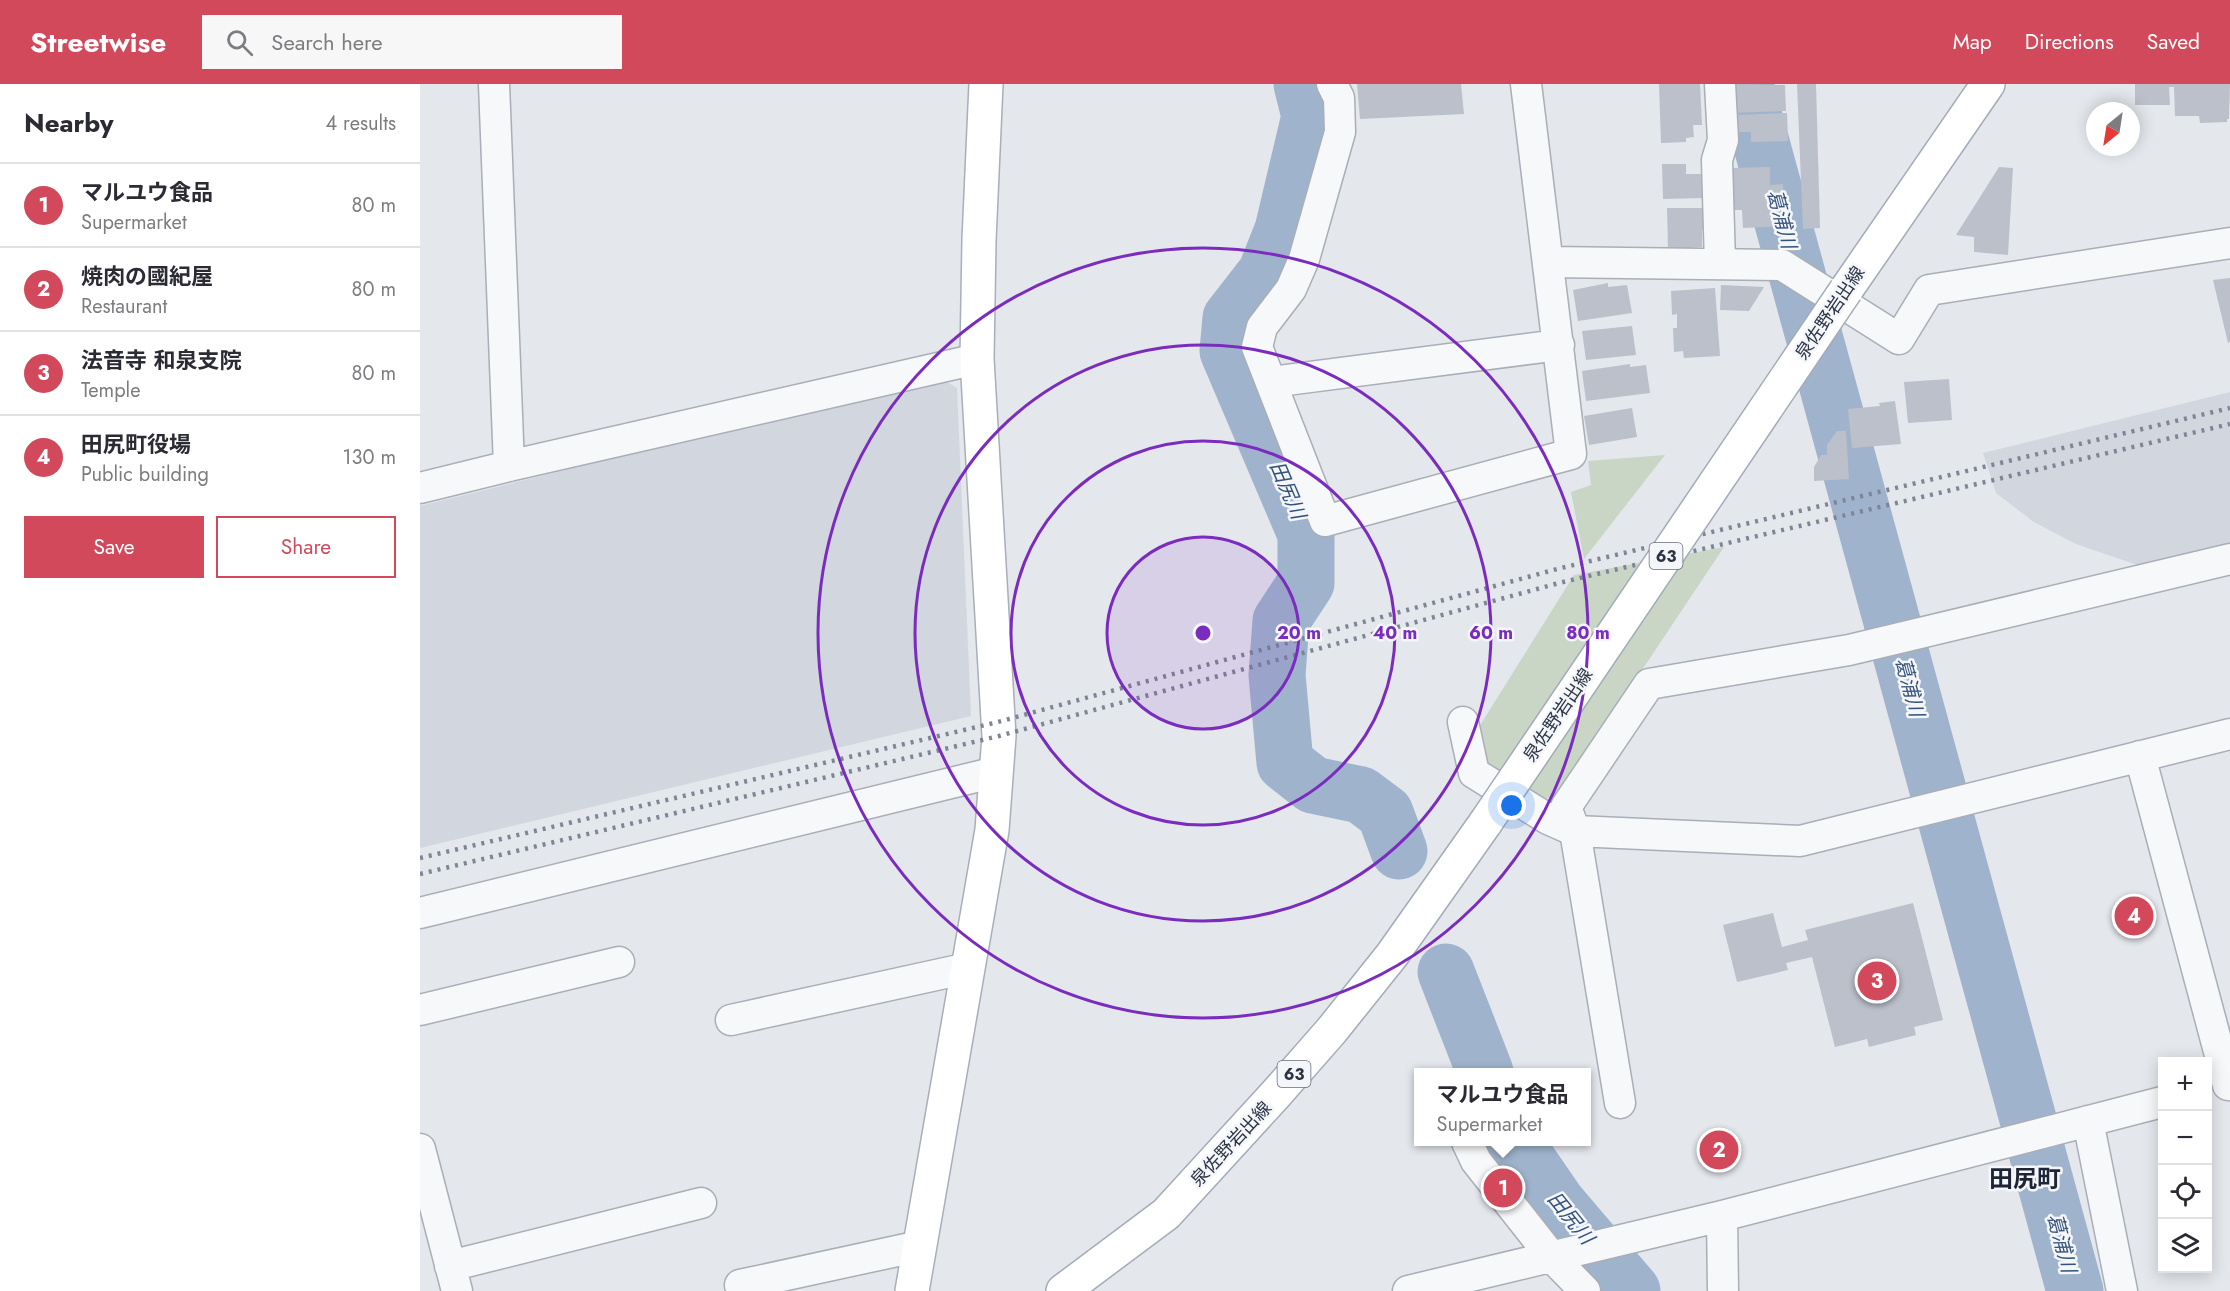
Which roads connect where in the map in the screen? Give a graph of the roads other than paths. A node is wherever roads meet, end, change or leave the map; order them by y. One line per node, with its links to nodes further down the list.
1 (494, 84): 13 (street)
2 (986, 84): 11 (main road)
3 (1332, 84): 12 (street)
4 (1526, 84): 8 (street)
5 (1720, 84): 9 (street)
6 (1988, 84): 39 (main road, 泉佐野岩出線 / 63, bridge)
7 (2230, 243): 9 (street)
8 (1549, 262): 9 (street); 10 (street)
9 (1720, 264)
10 (1559, 345): 12 (street); 12 (street)
11 (977, 359): 13 (street); 19 (main road)
12 (1271, 382)
13 (509, 466): 14 (street)
14 (420, 488)
15 (2230, 559): 20 (street)
16 (1463, 722): 20 (street)
17 (2230, 734): 18 (street)
18 (2140, 756): 20 (street); 26 (street)
19 (996, 772): 21 (street); 23 (main road)
20 (1575, 831): 27 (street)
21 (420, 913)
22 (619, 962): 24 (street)
23 (968, 968): 25 (street); 34 (main road)
24 (420, 1010)
25 (731, 1020)
26 (2222, 1086)
27 (1620, 1103)
28 (2158, 1103): 29 (street)
29 (2088, 1121): 33 (street); 43 (street)
30 (1469, 1146): 35 (street)
31 (420, 1149): 36 (street)
32 (701, 1203): 36 (street)
33 (1722, 1216): 35 (street); 42 (street)
34 (920, 1246): 37 (street); 38 (main road)
35 (1551, 1256): 40 (street); 41 (street)
36 (454, 1279)
37 (740, 1285)
38 (912, 1291)
39 (1063, 1291)
40 (1408, 1291)
41 (1585, 1291)
42 (1723, 1291)
43 (2122, 1291)

